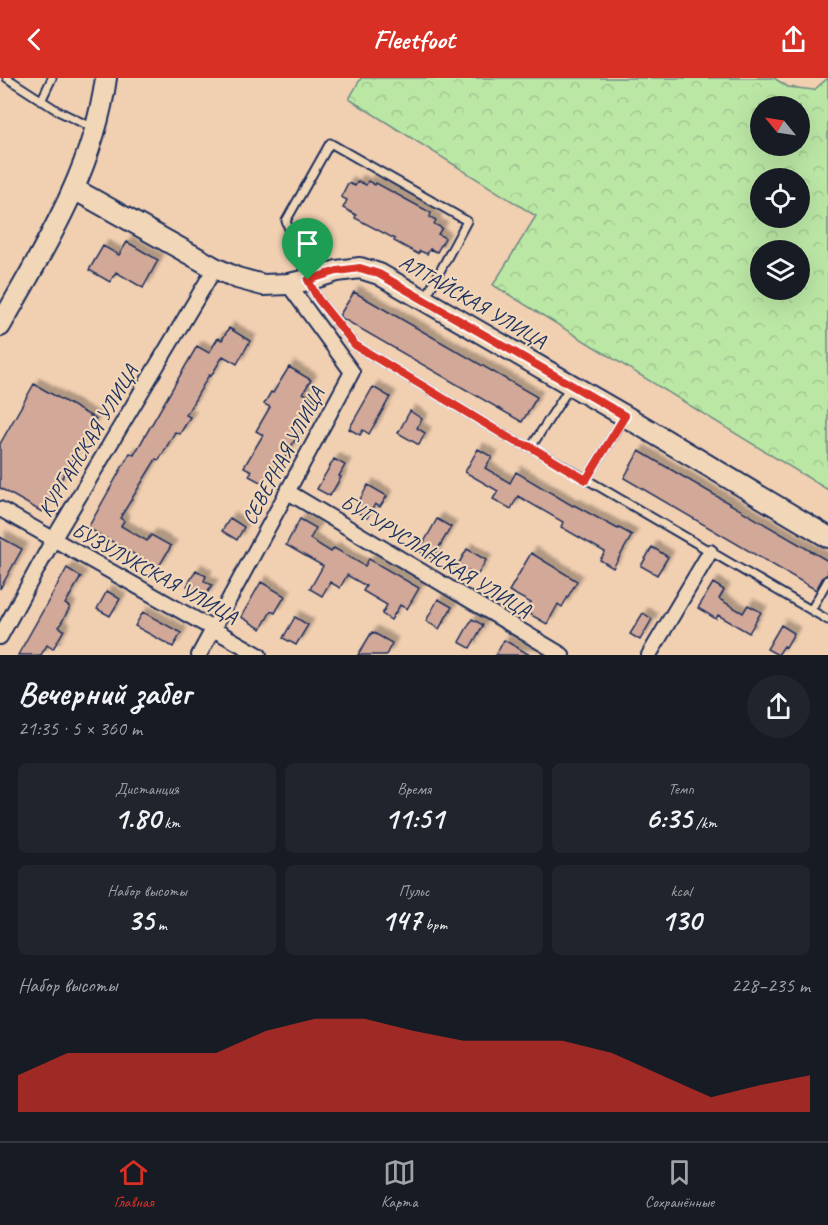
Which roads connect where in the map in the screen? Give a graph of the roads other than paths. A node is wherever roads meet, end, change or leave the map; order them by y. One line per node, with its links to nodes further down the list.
1 (7, 78): 4 (lane)
2 (52, 78): 4 (lane)
3 (106, 78): 5 (street)
4 (41, 101): 5 (lane)
5 (95, 129): 6 (street)
6 (74, 189): 7 (street, АЛТАЙСКАЯ УЛИЦА); 11 (street)
7 (215, 268): 9 (street, АЛТАЙСКАЯ УЛИЦА); 19 (street, КУРГАНСКАЯ УЛИЦА)
8 (308, 280): 9 (street, АЛТАЙСКАЯ УЛИЦА); 10 (street, АЛТАЙСКАЯ УЛИЦА); 10 (lane); 14 (lane)
9 (288, 284): 16 (street, СЕВЕРНАЯ УЛИЦА)
10 (424, 300): 12 (street, АЛТАЙСКАЯ УЛИЦА)
11 (0, 326)
12 (571, 385): 13 (street, АЛТАЙСКАЯ УЛИЦА); 14 (lane)
13 (625, 416): 15 (lane); 18 (street, АЛТАЙСКАЯ УЛИЦА)
14 (531, 447): 15 (lane)
15 (586, 480): 20 (lane)
16 (288, 492): 24 (street, СЕВЕРНАЯ УЛИЦА); 28 (street, БУГУРУСЛАНСКАЯ УЛИЦА)
17 (0, 509): 19 (street, БУЗУЛУКСКАЯ УЛИЦА)
18 (828, 537)
19 (54, 540): 24 (street, БУЗУЛУКСКАЯ УЛИЦА); 25 (street, КУРГАНСКАЯ УЛИЦА)
20 (710, 552): 22 (lane); 29 (street)
21 (828, 580): 22 (lane)
22 (811, 610): 23 (lane)
23 (828, 620)
24 (214, 629): 26 (street, СЕВЕРНАЯ УЛИЦА); 27 (street, БУЗУЛУКСКАЯ УЛИЦА)
25 (0, 638)
26 (199, 655)
27 (259, 655)
28 (562, 655)
29 (649, 655)

